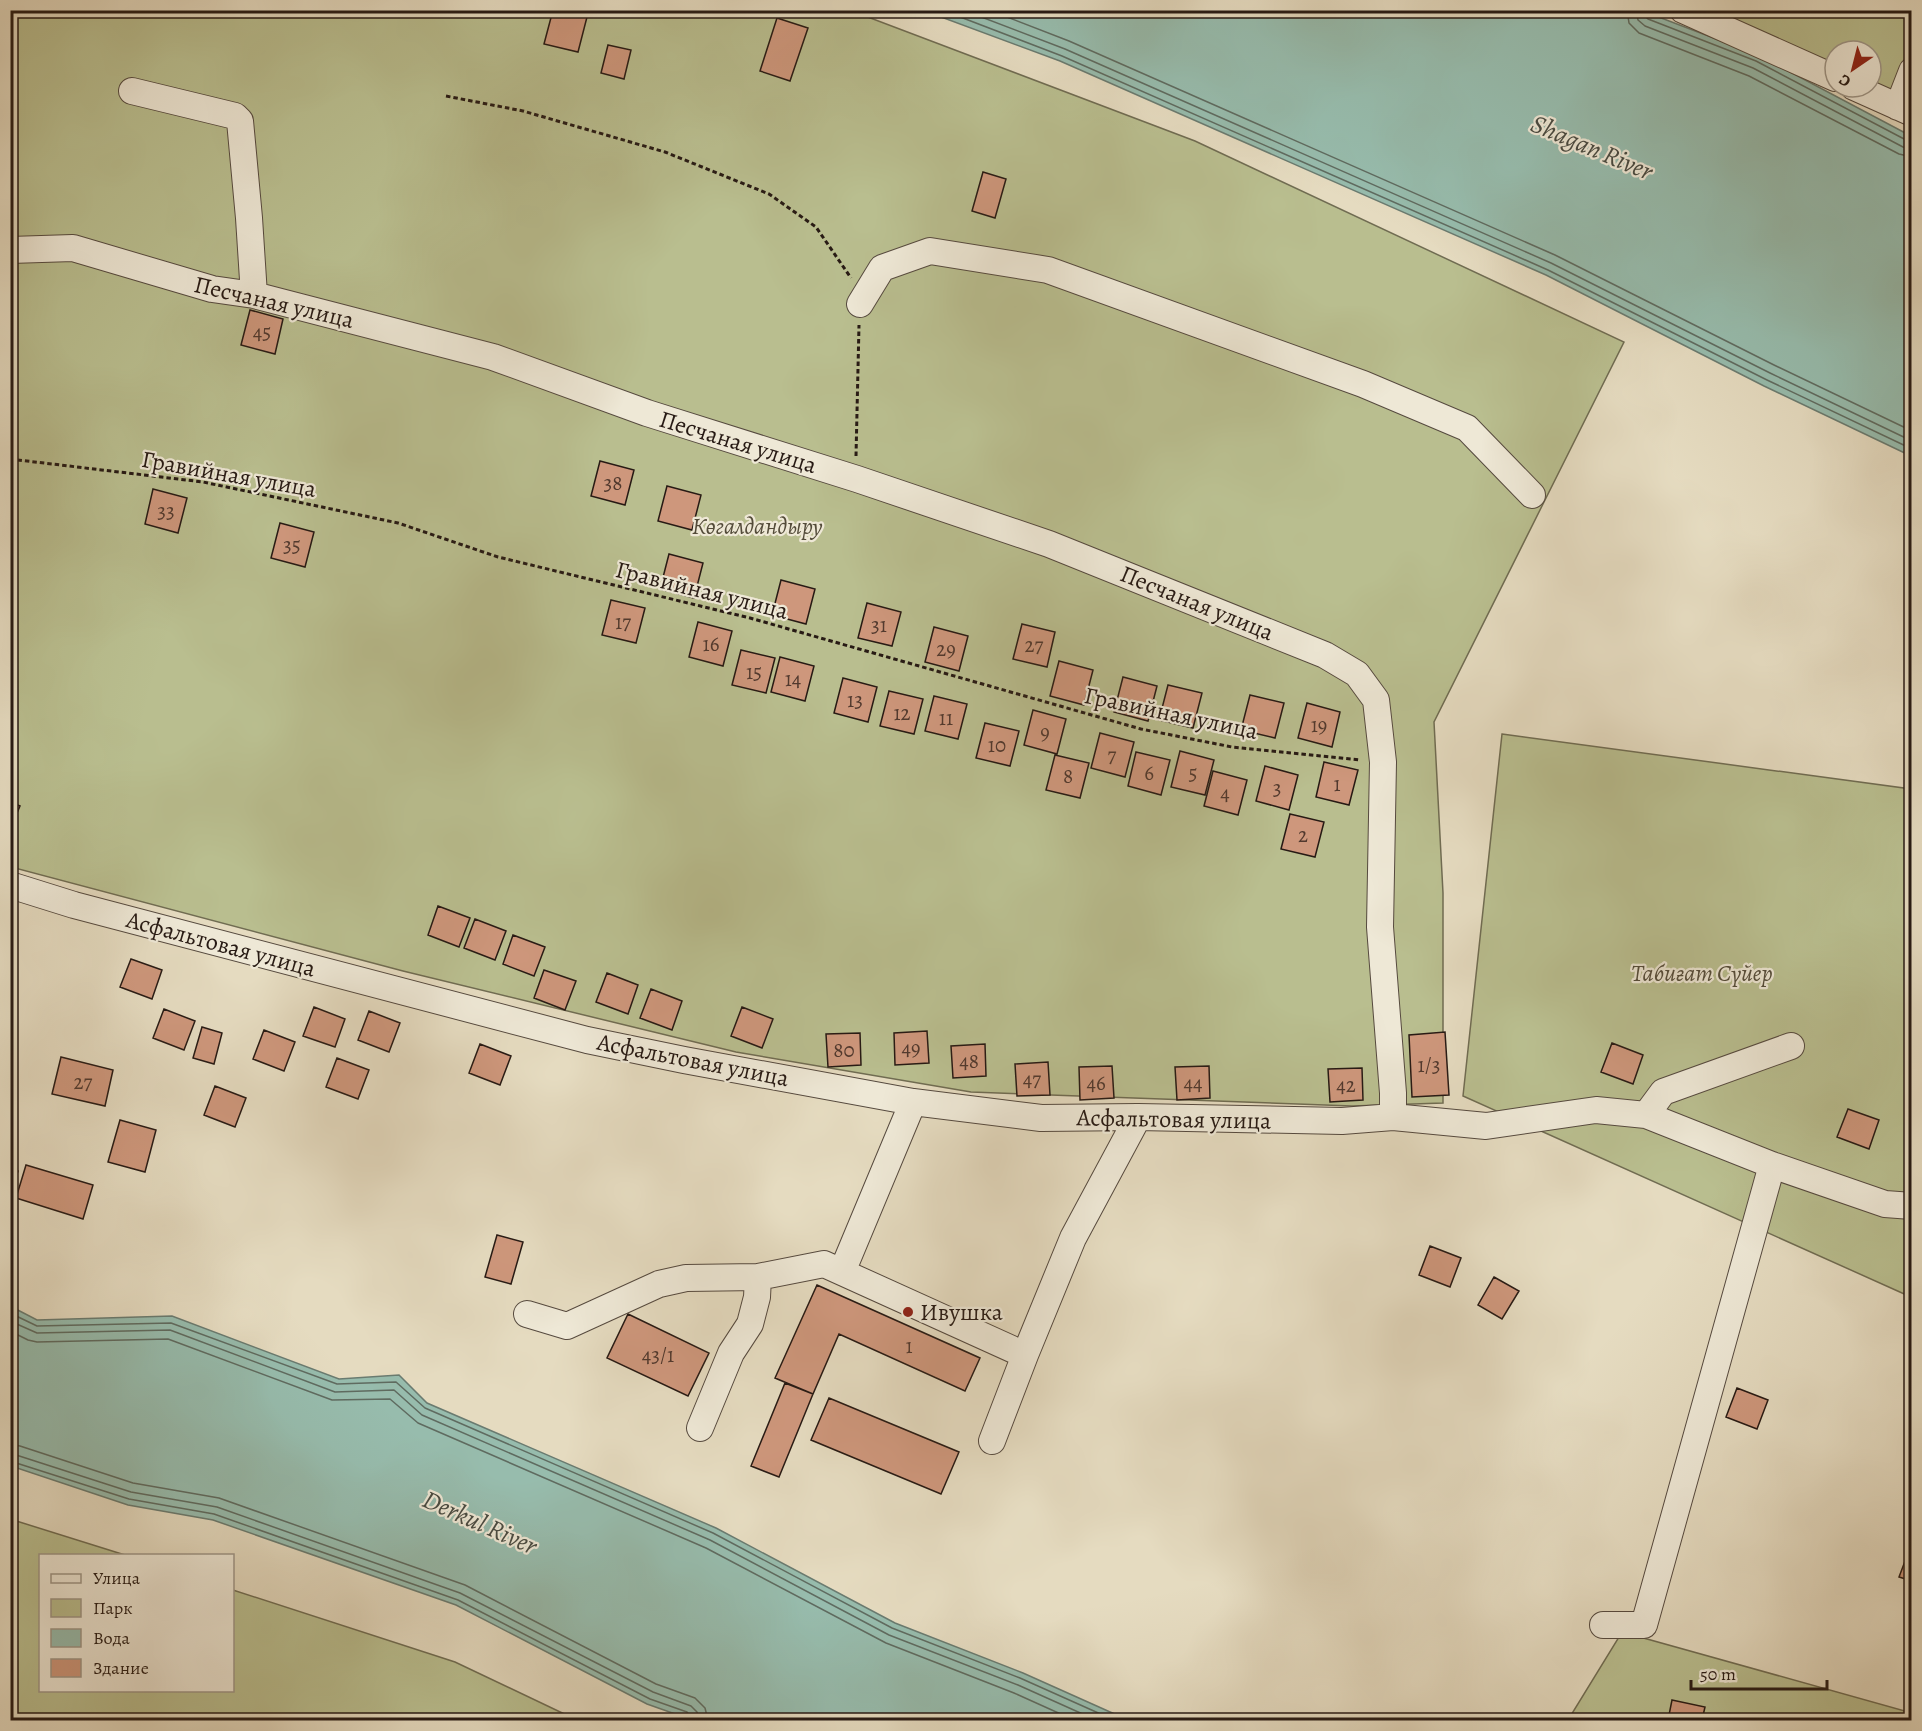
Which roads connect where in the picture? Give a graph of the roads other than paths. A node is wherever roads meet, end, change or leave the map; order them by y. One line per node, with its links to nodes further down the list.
1 (1683, 10): 3 (street)
2 (1911, 71): 6 (street)
3 (1823, 73)
4 (132, 91): 8 (street)
5 (1881, 99): 6 (street)
6 (1905, 110)
7 (10, 250): 8 (street, Песчаная улица)
8 (254, 295): 15 (street, Песчаная улица)
9 (860, 304): 10 (street)
10 (1532, 495)
11 (10, 885): 13 (street, Асфальтовая улица)
12 (1791, 1046): 14 (street)
13 (913, 1102): 16 (street, Асфальтовая улица); 19 (street)
14 (1646, 1115): 15 (street, Асфальтовая улица); 17 (street, Асфальтовая улица)
15 (1393, 1117): 16 (street, Асфальтовая улица)
16 (1138, 1118): 22 (street)
17 (1772, 1165): 18 (street, Асфальтовая улица); 25 (street)
18 (1911, 1206)
19 (842, 1272): 20 (street); 22 (street)
20 (758, 1277): 21 (street); 23 (street)
21 (527, 1314)
22 (1025, 1355): 24 (street)
23 (700, 1428)
24 (992, 1441)
25 (1604, 1625)

